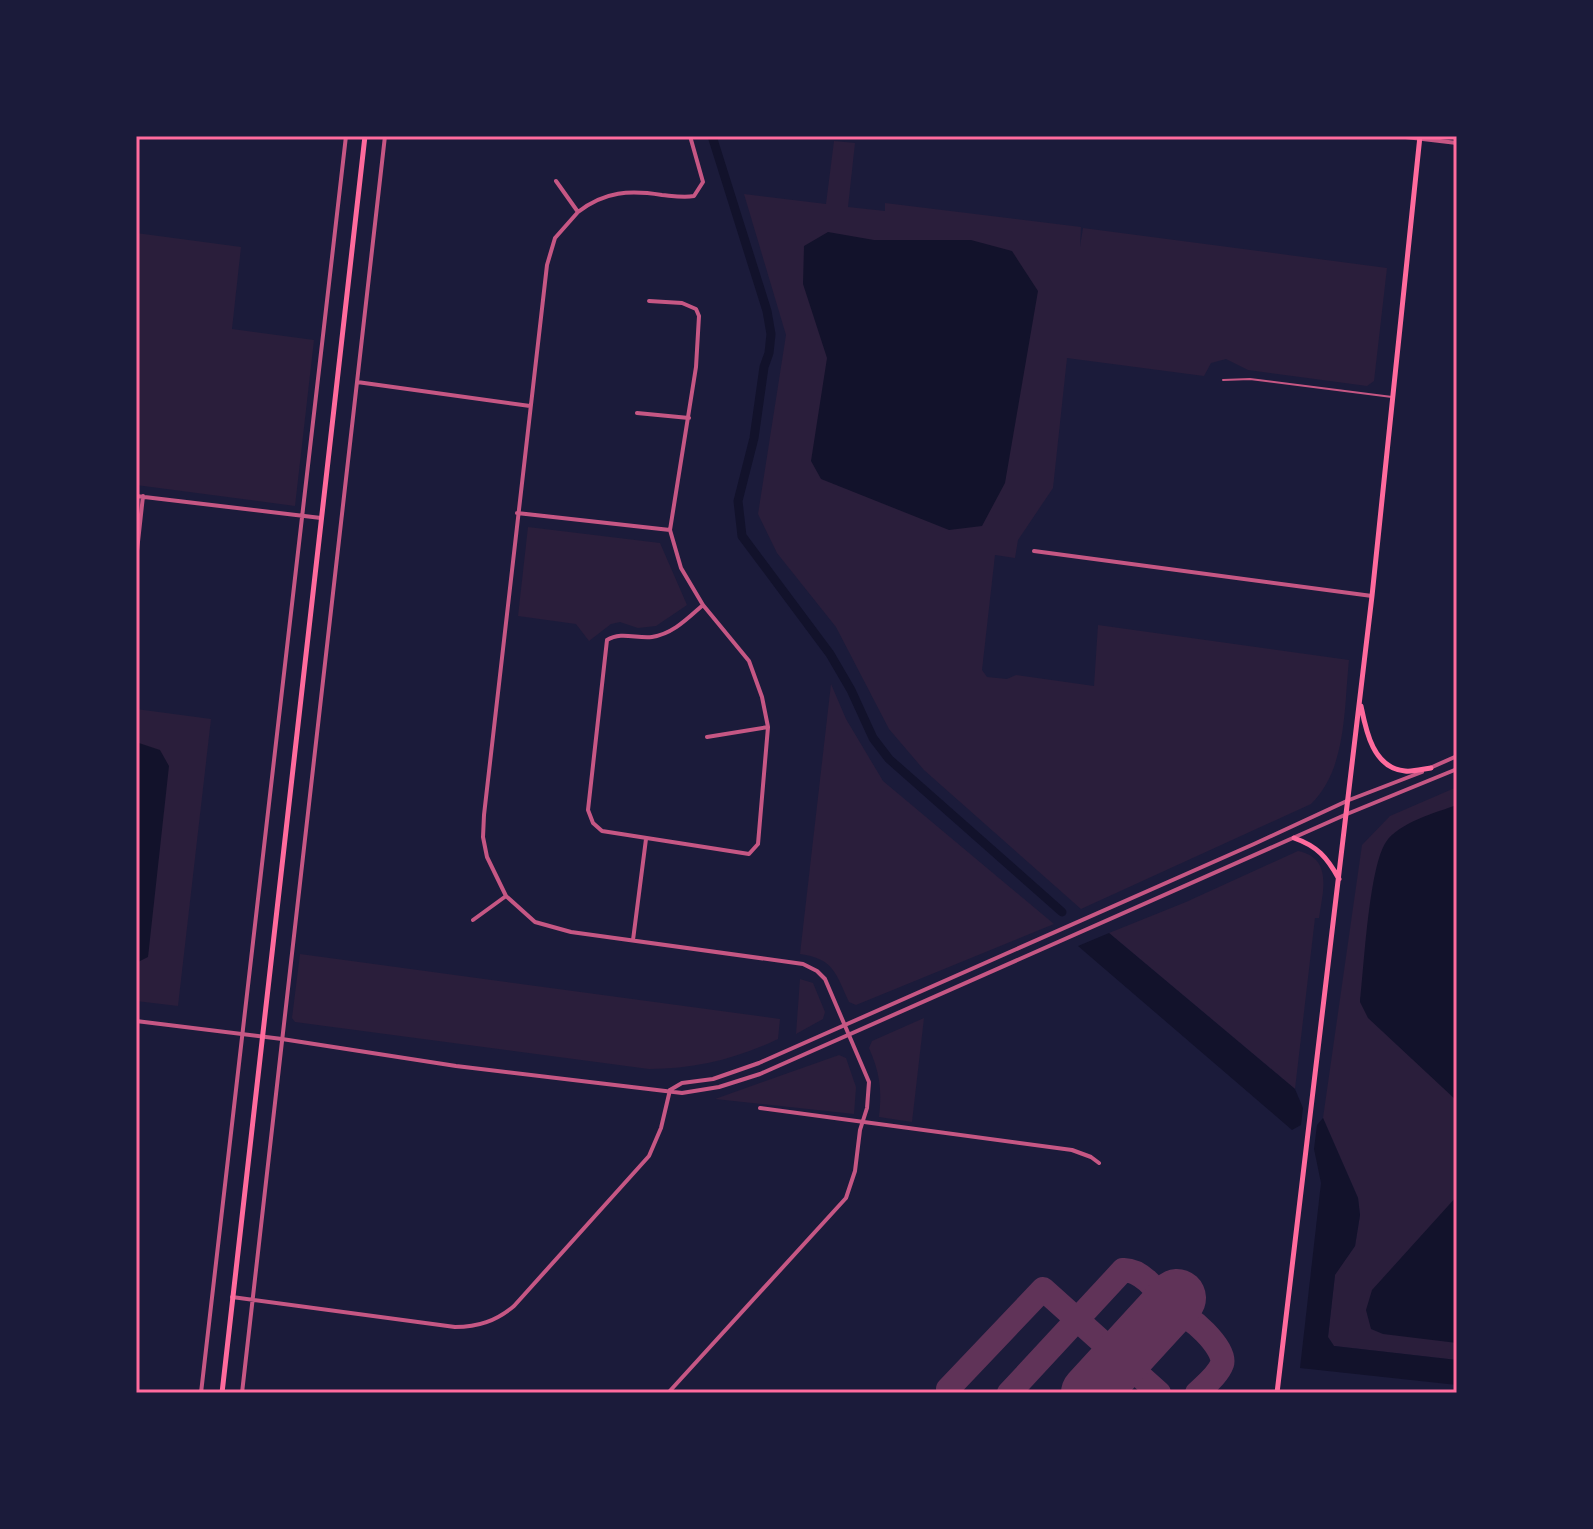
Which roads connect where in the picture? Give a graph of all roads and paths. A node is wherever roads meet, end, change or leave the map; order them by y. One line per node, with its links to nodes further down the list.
1 (346, 136): 20 (street)
2 (365, 136): 21 (main road)
3 (385, 136): 12 (street)
4 (690, 136): 9 (street)
5 (1397, 136): 6 (street)
6 (1420, 137): 7 (street); 13 (main road)
7 (1457, 143)
8 (556, 181): 9 (street)
9 (578, 212): 14 (street)
10 (649, 301): 16 (street)
11 (1223, 380): 13 (lane)
12 (357, 382): 14 (street); 46 (street)
13 (1393, 398): 25 (main road)
14 (530, 406): 19 (street)
15 (637, 413): 16 (street)
16 (689, 418): 22 (street)
17 (136, 496): 18 (street)
18 (143, 496): 20 (street); 24 (street)
19 (517, 513): 22 (street); 38 (street)
20 (301, 515): 21 (street); 43 (street)
21 (321, 518): 45 (main road)
22 (670, 530): 26 (street)
23 (1034, 551): 25 (street)
24 (136, 560)
25 (1372, 596): 27 (main road)
26 (703, 605): 28 (street); 36 (street)
27 (1360, 701): 31 (main road); 33 (main road)
28 (768, 727): 29 (street); 36 (street)
29 (707, 737)
30 (1457, 756): 31 (street)
31 (1431, 768): 33 (street)
32 (1457, 769): 34 (street)
33 (1349, 800): 34 (main road); 42 (street)
34 (1347, 814): 35 (street); 37 (main road)
35 (1294, 838): 37 (main road); 44 (street)
36 (646, 839): 40 (street)
37 (1339, 880): 57 (main road)
38 (506, 896): 39 (street); 40 (street)
39 (473, 920)
40 (633, 940): 42 (street)
41 (136, 1021): 43 (street)
42 (846, 1025): 44 (street); 47 (street)
43 (242, 1035): 45 (street); 53 (street)
44 (850, 1035): 47 (street); 49 (street)
45 (262, 1038): 46 (street); 51 (main road)
46 (282, 1039): 47 (street); 52 (street)
47 (670, 1090): 52 (street)
48 (760, 1108): 49 (street)
49 (863, 1121): 50 (street); 56 (street)
50 (1099, 1163)
51 (232, 1297): 52 (street); 54 (main road)
52 (253, 1300): 55 (street)
53 (201, 1393)
54 (222, 1393)
55 (242, 1393)
56 (668, 1393)
57 (1277, 1393)

